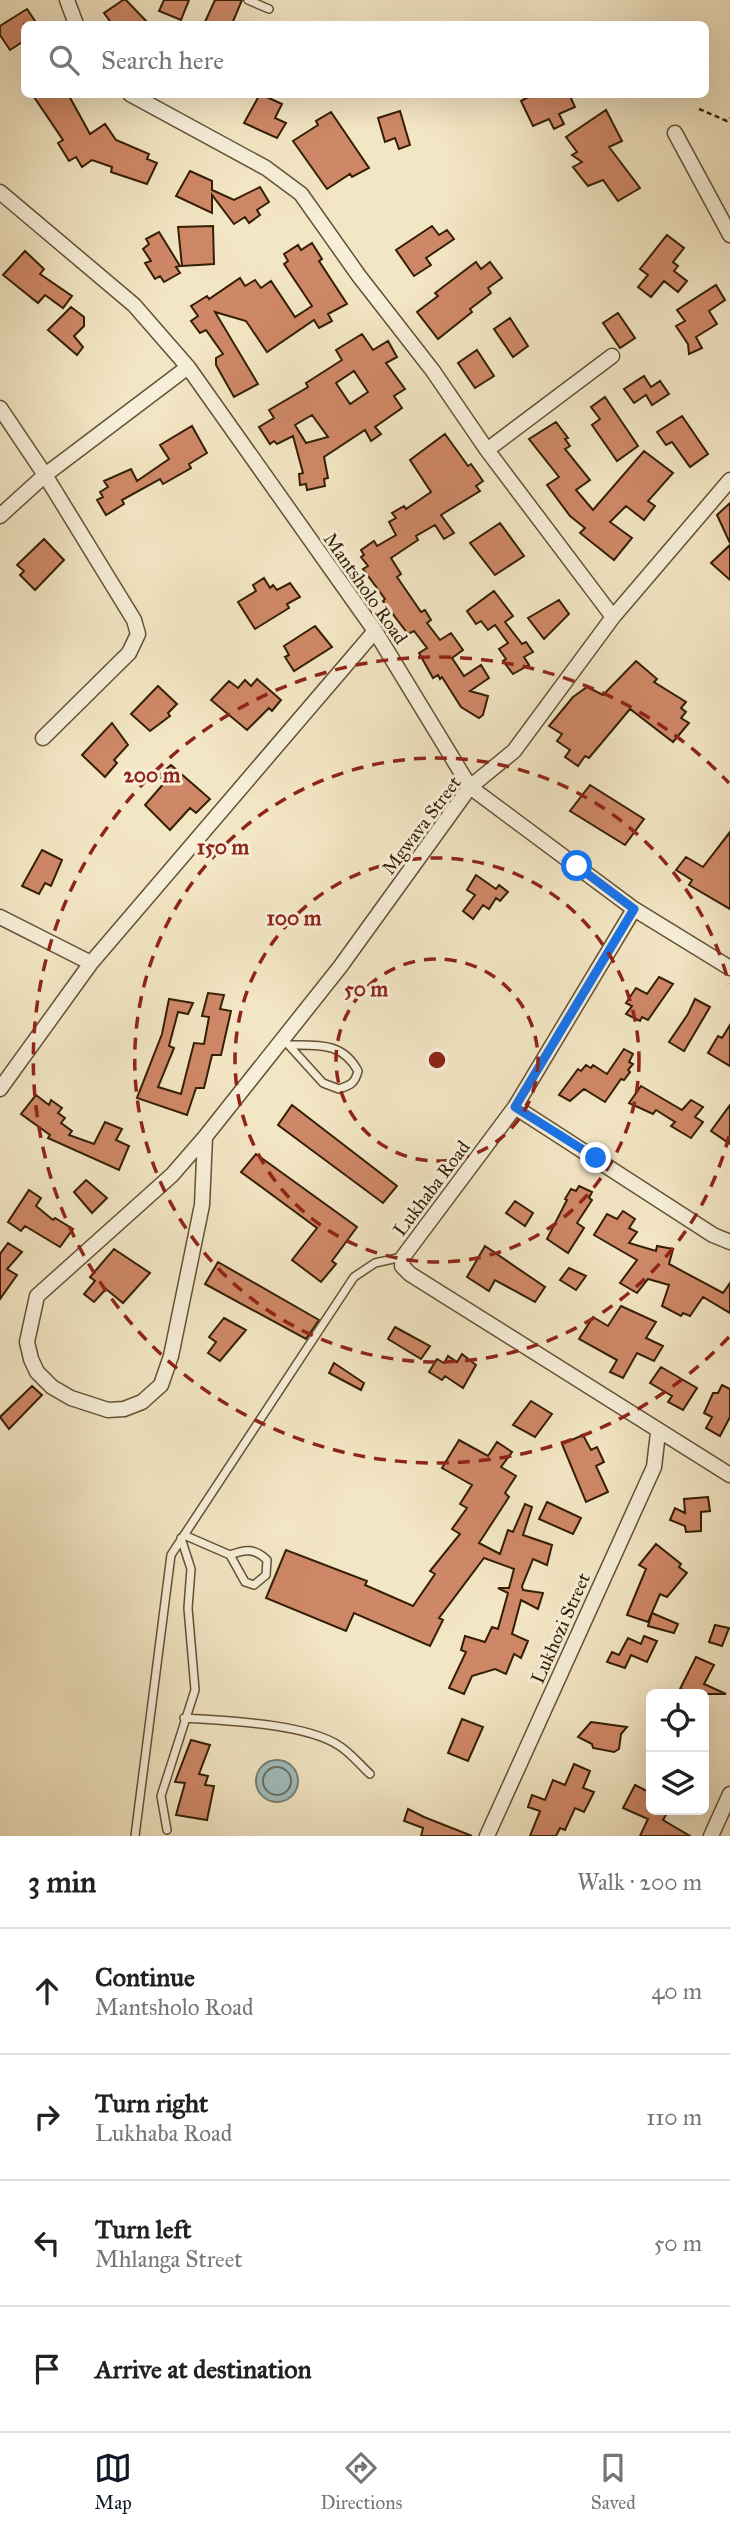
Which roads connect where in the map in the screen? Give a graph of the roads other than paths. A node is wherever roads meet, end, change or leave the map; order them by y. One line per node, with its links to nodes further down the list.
1 (68, 0): 4 (street)
2 (248, 0): 3 (lane)
3 (270, 9)
4 (75, 21)
5 (137, 98): 12 (street)
6 (675, 133): 8 (street)
7 (0, 192): 10 (street, Mantsholo Road)
8 (730, 235)
9 (612, 356): 12 (street)
10 (188, 367): 13 (street); 17 (street, Mantsholo Road)
11 (0, 408): 13 (street)
12 (487, 450): 16 (street)
13 (45, 475): 15 (street); 18 (street)
14 (730, 480): 16 (street, Mgwava Street)
15 (0, 516)
16 (613, 617): 19 (street, Mgwava Street)
17 (375, 631): 19 (street, Mantsholo Road); 22 (street)
18 (43, 738)
19 (470, 787): 20 (street, Mantsholo Road); 24 (street, Mgwava Street)
20 (634, 909): 23 (street, Mantsholo Road); 26 (street, Lukhaba Road)
21 (0, 917): 22 (street)
22 (91, 963): 25 (street)
23 (730, 968)
24 (288, 1042): 24 (lane); 27 (street, Mgwava Street)
25 (0, 1089)
26 (515, 1107): 28 (street); 29 (street, Lukhaba Road)
27 (205, 1138): 27 (street, Mgwava Street)
28 (730, 1242)
29 (403, 1257): 30 (street, Lukhaba Road); 32 (lane)
30 (658, 1433): 31 (street, Lukhaba Road); 39 (street, Lukhozi Street)
31 (730, 1475)
32 (182, 1536): 33 (lane); 34 (lane); 38 (lane)
33 (230, 1555): 33 (lane)
34 (184, 1718): 35 (lane); 37 (lane)
35 (370, 1774)
36 (730, 1794): 40 (street)
37 (167, 1830)
38 (135, 1836)
39 (487, 1836)
40 (711, 1836)

